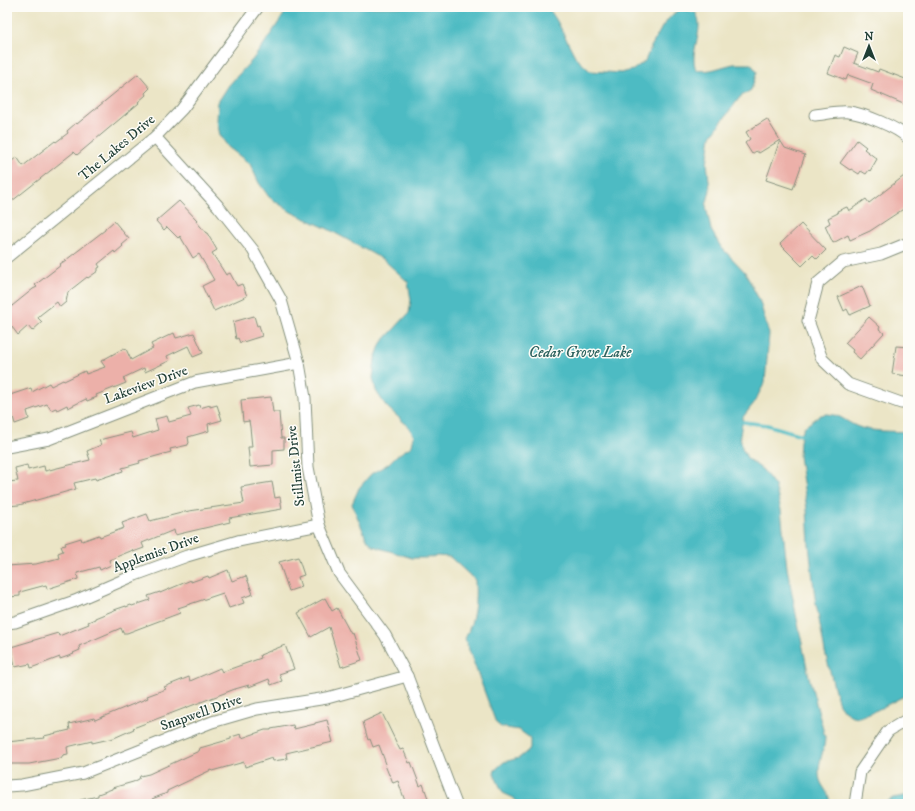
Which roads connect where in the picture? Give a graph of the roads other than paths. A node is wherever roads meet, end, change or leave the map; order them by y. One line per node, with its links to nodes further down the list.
1 (258, 7): 3 (street, The Lakes Drive)
2 (815, 115): 4 (street)
3 (155, 137): 6 (street, The Lakes Drive); 7 (street, Stillmist Drive)
4 (908, 138)
5 (908, 243): 8 (street)
6 (7, 257)
7 (299, 363): 9 (street, Lakeview Drive); 10 (street, Stillmist Drive)
8 (908, 403)
9 (7, 447)
10 (319, 525): 11 (street, Applemist Drive); 12 (street, Stillmist Drive)
11 (7, 623)
12 (407, 676): 14 (street, Snapwell Drive); 15 (street, Stillmist Drive)
13 (908, 719): 16 (street)
14 (7, 786)
15 (456, 804)
16 (855, 804)

